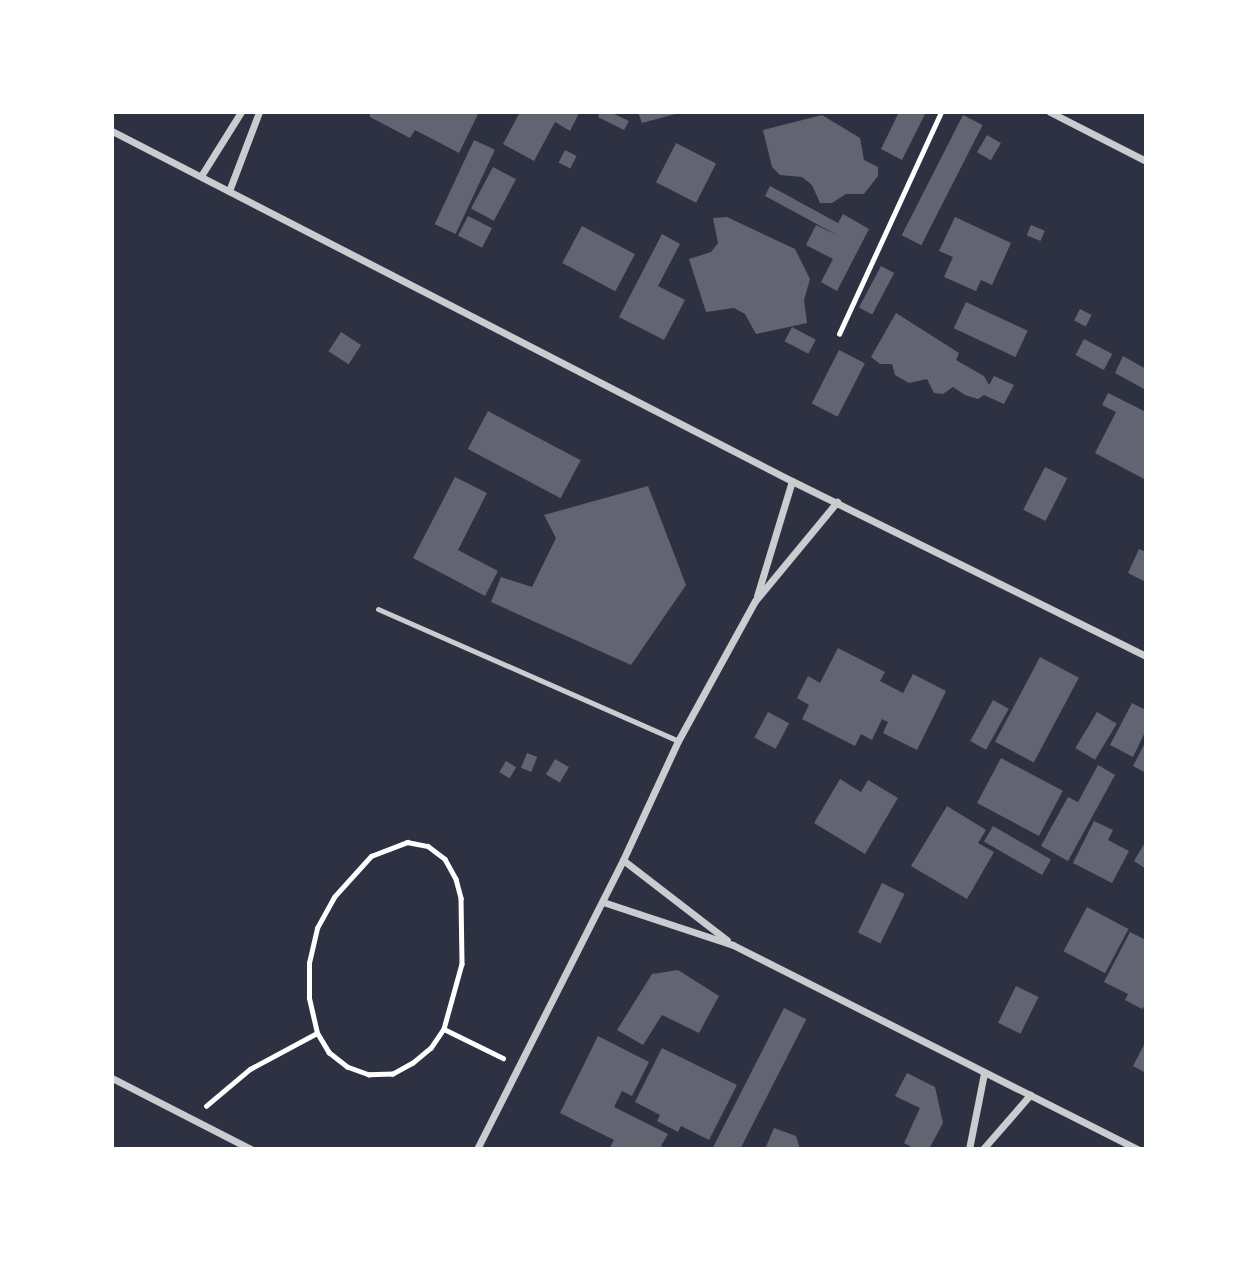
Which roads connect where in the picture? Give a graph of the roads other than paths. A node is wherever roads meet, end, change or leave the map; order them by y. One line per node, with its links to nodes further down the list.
1 (241, 112): 6 (street)
2 (259, 112): 7 (street)
3 (1050, 112): 5 (street)
4 (112, 131): 6 (street)
5 (1146, 161)
6 (201, 176): 7 (street)
7 (229, 191): 8 (street)
8 (792, 481): 9 (street); 10 (street)
9 (837, 502): 10 (street); 12 (street)
10 (755, 600): 13 (street)
11 (378, 609): 13 (lane)
12 (1146, 656)
13 (678, 741): 14 (street)
14 (623, 860): 15 (street); 16 (street)
15 (603, 902): 16 (street); 21 (street)
16 (733, 945): 17 (street)
17 (984, 1073): 19 (street); 22 (street)
18 (112, 1078): 20 (street)
19 (1030, 1095): 23 (street); 24 (street)
20 (251, 1149)
21 (477, 1149)
22 (969, 1149)
23 (983, 1149)
24 (1138, 1149)

